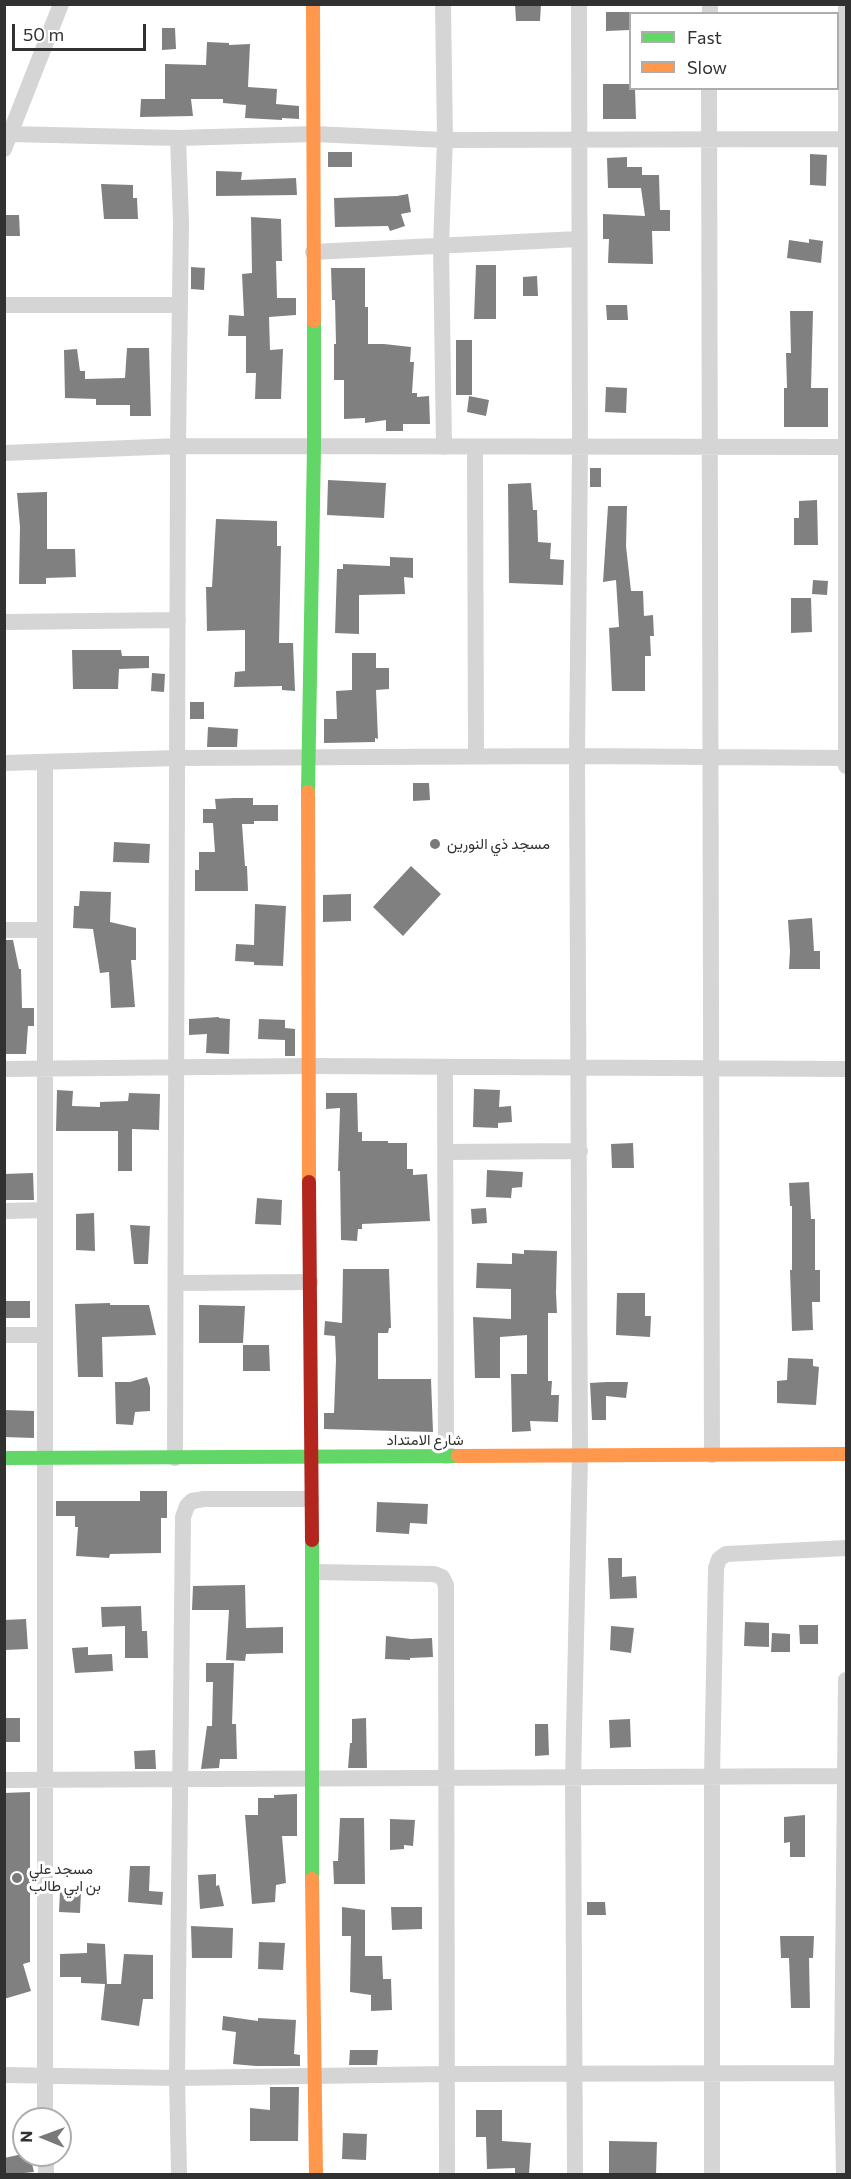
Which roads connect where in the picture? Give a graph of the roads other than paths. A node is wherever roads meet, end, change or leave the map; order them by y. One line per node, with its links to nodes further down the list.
1 (61, 4): 9 (street)
2 (313, 4): 7 (street)
3 (443, 4): 12 (street)
4 (579, 4): 13 (street)
5 (846, 4): 11 (street)
6 (710, 90): 10 (street)
7 (314, 134): 8 (street); 12 (street); 16 (street)
8 (178, 138): 9 (street); 18 (street)
9 (6, 139)
10 (709, 139): 11 (street); 13 (street); 24 (street)
11 (846, 139): 25 (street)
12 (445, 140): 13 (street); 15 (street)
13 (580, 140): 14 (street)
14 (578, 239): 15 (street); 23 (street)
15 (441, 245): 16 (street); 21 (street)
16 (314, 252): 20 (street)
17 (4, 305): 18 (street)
18 (179, 305): 19 (street)
19 (178, 446): 20 (street); 26 (street); 27 (street)
20 (315, 447): 21 (street); 32 (street)
21 (444, 447): 22 (street)
22 (475, 447): 23 (street); 29 (street)
23 (580, 447): 24 (street); 30 (street)
24 (710, 447): 25 (street); 33 (street)
25 (846, 447): 34 (street)
26 (4, 453)
27 (178, 620): 28 (street); 31 (street)
28 (4, 622)
29 (476, 756): 30 (street); 32 (street)
30 (577, 756): 33 (street); 42 (street)
31 (177, 758): 32 (street); 35 (street); 41 (street)
32 (308, 758): 40 (street)
33 (710, 758): 34 (street); 45 (street)
34 (846, 758): 37 (street)
35 (45, 762): 36 (street); 39 (street)
36 (4, 763)
37 (846, 766)
38 (4, 930): 39 (street)
39 (45, 930): 43 (street)
40 (309, 1066): 41 (street); 44 (street); 52 (street)
41 (176, 1067): 43 (street); 53 (street)
42 (580, 1067): 44 (street); 45 (street); 48 (street)
43 (45, 1068): 46 (street); 50 (street)
44 (445, 1068): 49 (street)
45 (711, 1068): 47 (street); 58 (street)
46 (4, 1069)
47 (846, 1069)
48 (580, 1151): 49 (street); 57 (street)
49 (446, 1152): 59 (street)
50 (44, 1210): 51 (street); 55 (street)
51 (4, 1211)
52 (310, 1282): 53 (street); 60 (street)
53 (176, 1283): 63 (street)
54 (4, 1335): 55 (street)
55 (45, 1335): 62 (street)
56 (846, 1454): 58 (street, شارع الامتداد)
57 (580, 1455): 58 (street, شارع الامتداد); 59 (street, شارع الامتداد); 71 (street)
58 (712, 1455)
59 (446, 1456): 60 (street, شارع الامتداد)
60 (310, 1457): 63 (street, شارع الامتداد); 64 (street)
61 (4, 1458): 62 (street, شارع الامتداد)
62 (46, 1458): 63 (street, شارع الامتداد); 75 (street)
63 (175, 1458)
64 (311, 1499): 66 (street); 72 (street)
65 (846, 1548): 70 (street)
66 (313, 1572): 69 (street); 73 (street)
67 (846, 1680): 68 (street)
68 (846, 1776): 70 (street); 77 (street)
69 (447, 1777): 71 (street); 73 (street); 78 (street)
70 (712, 1777): 71 (street); 76 (street)
71 (573, 1778): 79 (street)
72 (181, 1779): 73 (street); 75 (street); 83 (street)
73 (311, 1779): 82 (street)
74 (4, 1780): 75 (street)
75 (46, 1780): 81 (street)
76 (712, 2073): 77 (street); 79 (street); 89 (street)
77 (844, 2073): 90 (street)
78 (446, 2074): 79 (street); 82 (street); 87 (street)
79 (574, 2074): 88 (street)
80 (4, 2075): 81 (street)
81 (45, 2076): 83 (street); 84 (street)
82 (314, 2077): 83 (street); 86 (street)
83 (177, 2078): 85 (street)
84 (45, 2107)
85 (179, 2175)
86 (316, 2175)
87 (447, 2175)
88 (575, 2175)
89 (712, 2175)
90 (844, 2175)

